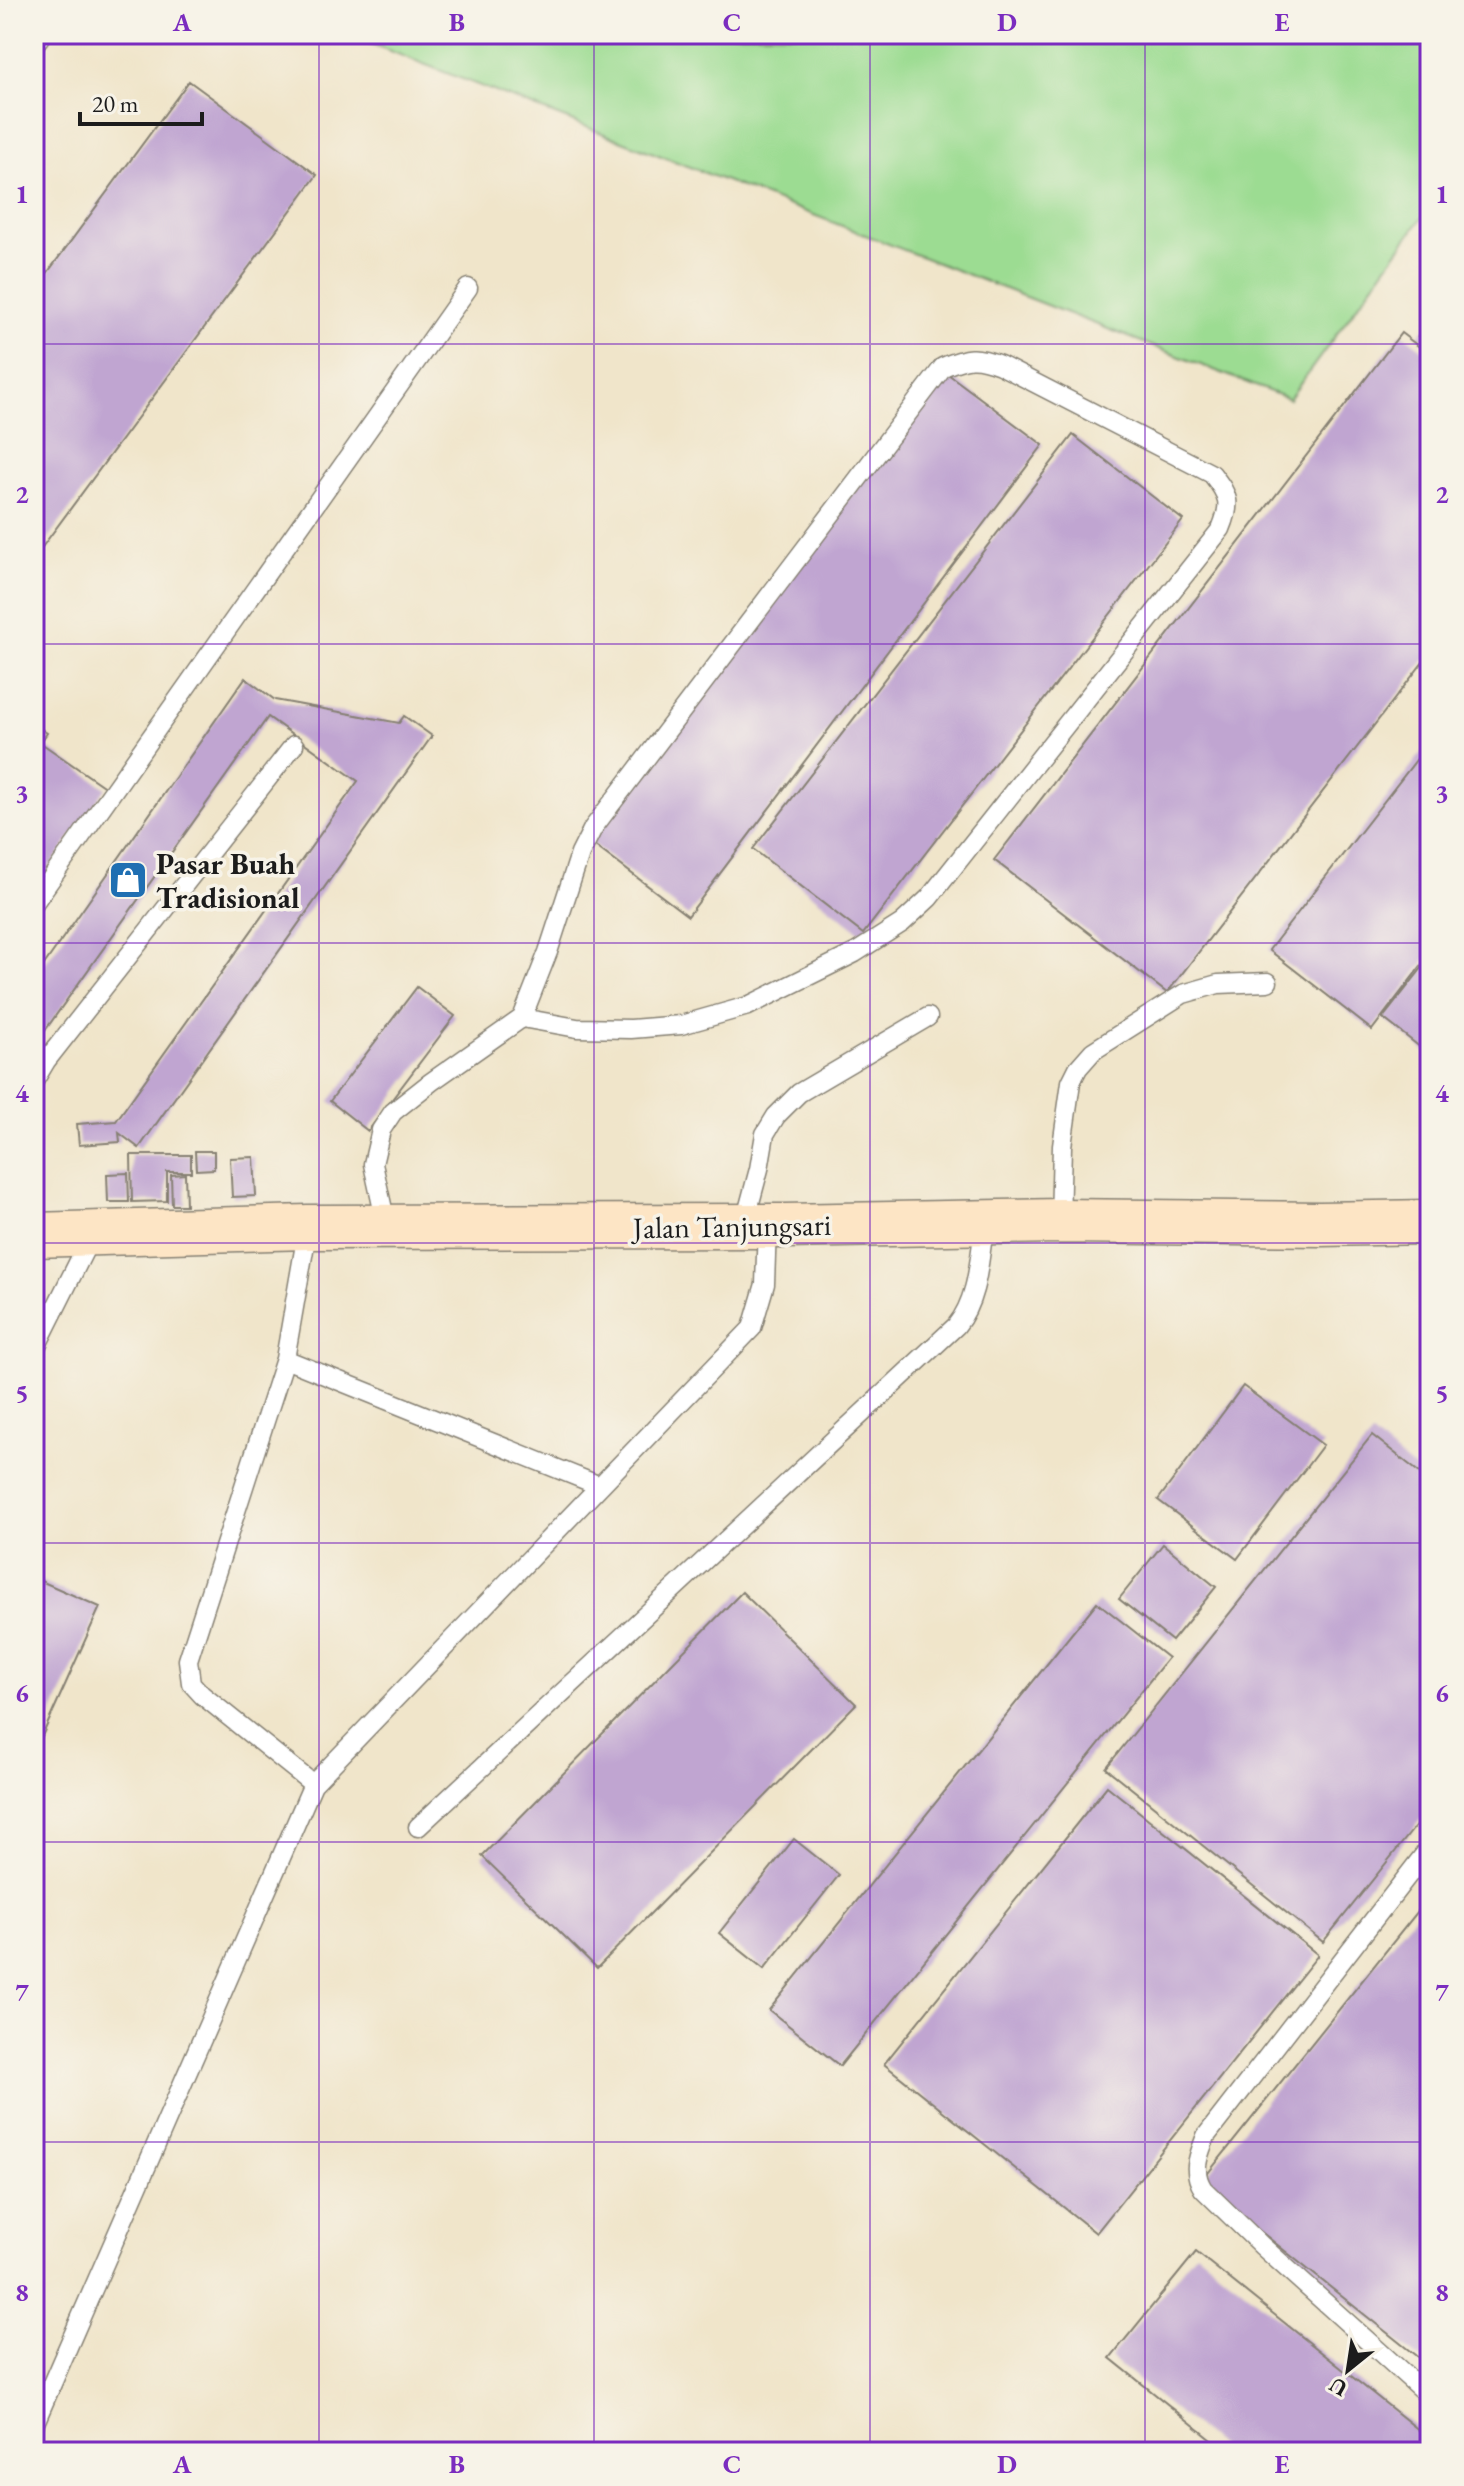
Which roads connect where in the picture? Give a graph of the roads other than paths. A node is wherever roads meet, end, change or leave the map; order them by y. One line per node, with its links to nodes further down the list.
1 (42, 34): 2 (lane)
2 (34, 45)
3 (468, 288): 5 (lane)
4 (294, 745): 9 (lane)
5 (34, 903)
6 (1268, 982): 10 (lane)
7 (928, 1017): 13 (lane)
8 (522, 1018): 8 (lane); 15 (lane)
9 (34, 1081)
10 (1060, 1221): 11 (main road, Jalan Tanjungsari); 12 (main road, Jalan Tanjungsari)
11 (985, 1222): 13 (main road, Jalan Tanjungsari); 22 (lane)
12 (1430, 1222)
13 (756, 1226): 15 (main road, Jalan Tanjungsari); 20 (lane)
14 (308, 1227): 15 (main road, Jalan Tanjungsari); 17 (main road, Jalan Tanjungsari); 19 (lane)
15 (387, 1228)
16 (34, 1235): 17 (main road, Jalan Tanjungsari)
17 (92, 1235): 18 (lane)
18 (34, 1351)
19 (285, 1359): 20 (lane); 21 (lane)
20 (600, 1486): 21 (lane)
21 (313, 1784): 25 (lane)
22 (418, 1827)
23 (1430, 1847): 24 (lane)
24 (1430, 2397)
25 (34, 2425)

